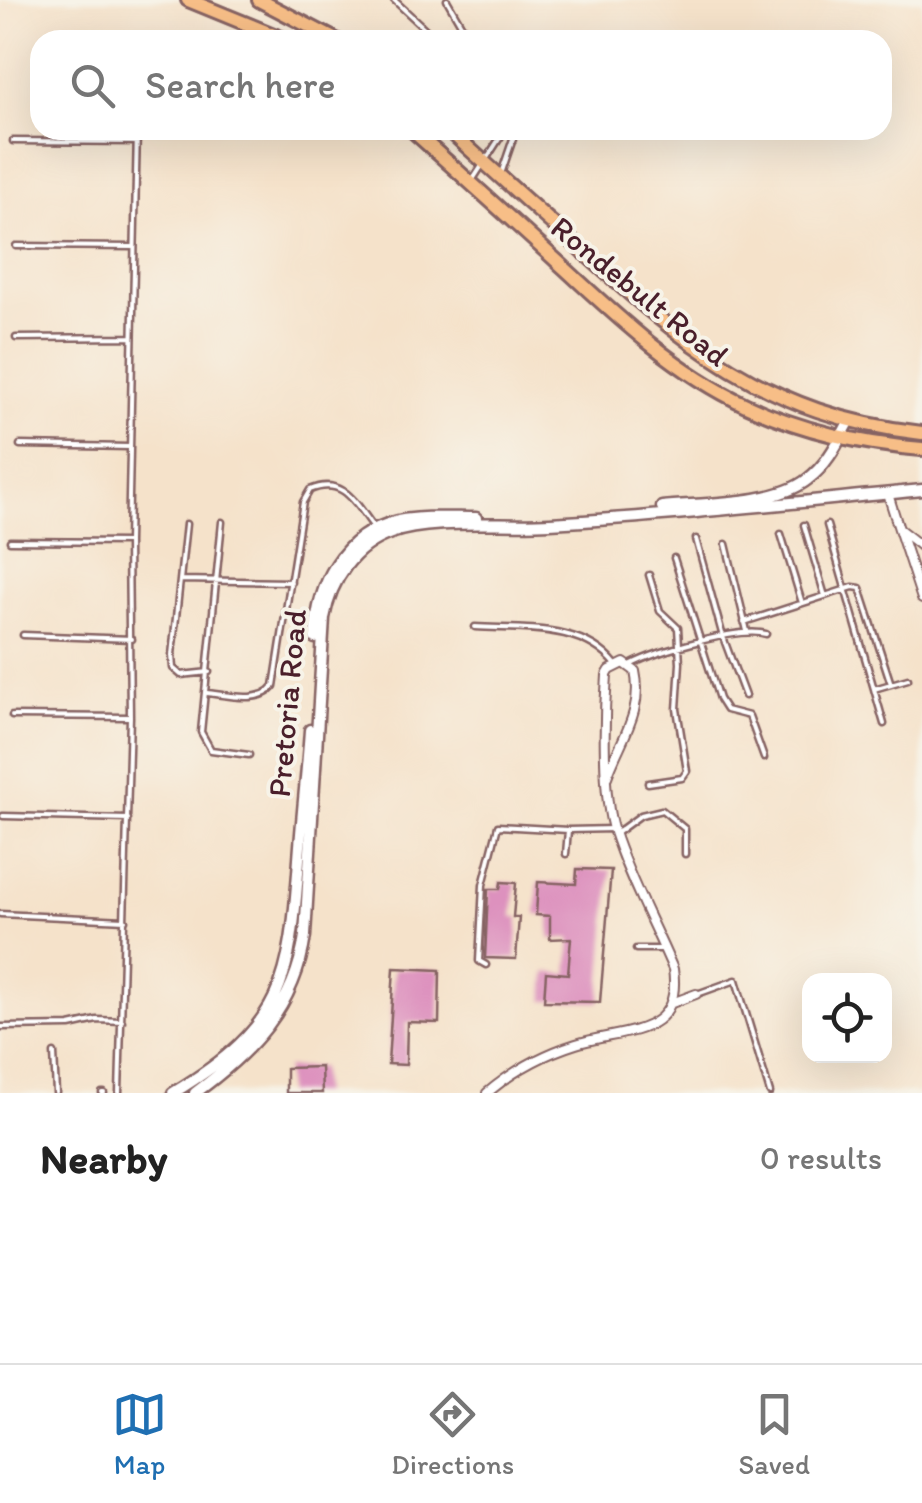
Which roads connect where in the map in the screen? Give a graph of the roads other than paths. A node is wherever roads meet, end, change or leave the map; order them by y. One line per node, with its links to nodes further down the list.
1 (188, 0): 5 (main road)
2 (259, 0): 6 (main road)
3 (394, 0): 7 (lane)
4 (447, 0): 8 (lane)
5 (262, 30)
6 (317, 30)
7 (427, 30)
8 (464, 30)
9 (423, 140): 17 (main road, Rondebult Road)
10 (460, 140): 15 (main road, Rondebult Road)
11 (498, 140): 15 (lane)
12 (513, 140): 16 (lane)
13 (13, 141): 14 (lane)
14 (137, 142): 20 (lane)
15 (484, 162): 16 (main road, Rondebult Road); 17 (lane)
16 (500, 176): 18 (lane); 23 (main road, Rondebult Road)
17 (470, 183): 18 (main road, Rondebult Road)
18 (486, 197): 25 (main road, Rondebult Road)
19 (16, 246): 20 (lane)
20 (134, 248): 21 (lane)
21 (133, 337): 22 (lane); 27 (lane)
22 (16, 338)
23 (849, 422): 24 (main road, Rondebult Road); 25 (street)
24 (922, 432)
25 (840, 438): 28 (main road, Rondebult Road); 31 (street)
26 (20, 445): 27 (lane)
27 (130, 447): 43 (lane)
28 (922, 449)
29 (922, 490): 30 (street)
30 (888, 494): 31 (street); 38 (street)
31 (733, 504): 32 (street, Pretoria Road)
32 (624, 514): 37 (street, Pretoria Road); 42 (street, Pretoria Road)
33 (222, 522): 49 (lane)
34 (186, 524): 48 (lane)
35 (804, 525): 52 (lane)
36 (827, 526): 51 (lane)
37 (375, 530): 42 (street, Pretoria Road); 50 (lane)
38 (899, 530): 45 (street); 53 (street)
39 (781, 534): 54 (lane)
40 (696, 539): 60 (lane)
41 (10, 540): 43 (lane)
42 (364, 541): 95 (street, Pretoria Road)
43 (128, 542): 61 (lane)
44 (726, 544): 55 (lane)
45 (922, 547)
46 (674, 558): 62 (lane)
47 (649, 575): 63 (lane)
48 (180, 580): 49 (lane); 66 (lane)
49 (216, 582): 50 (lane); 66 (lane)
50 (291, 582): 70 (lane)
51 (846, 589): 52 (lane); 68 (lane); 69 (lane)
52 (824, 596): 54 (lane)
53 (922, 599)
54 (802, 603): 55 (lane)
55 (744, 622): 57 (lane)
56 (475, 627): 65 (lane)
57 (746, 631): 58 (lane); 60 (lane)
58 (766, 634)
59 (23, 635): 61 (lane)
60 (722, 637): 62 (lane); 71 (lane)
61 (132, 639): 73 (lane)
62 (701, 642): 63 (lane); 76 (lane)
63 (678, 648): 64 (lane); 78 (lane)
64 (630, 665): 65 (street); 77 (street)
65 (616, 666): 77 (street)
66 (209, 672): 70 (lane)
67 (908, 679): 68 (lane)
68 (891, 684): 69 (lane)
69 (874, 689): 74 (lane)
70 (207, 694): 75 (lane)
71 (745, 696)
72 (12, 716): 73 (lane)
73 (130, 717): 80 (lane)
74 (884, 724)
75 (249, 754)
76 (764, 758)
77 (608, 777): 82 (street)
78 (648, 783)
79 (4, 816): 80 (lane)
80 (128, 819): 86 (lane)
81 (568, 830): 82 (lane); 83 (lane); 89 (lane)
82 (614, 832): 84 (lane); 87 (street)
83 (566, 854)
84 (685, 854)
85 (0, 914): 86 (lane)
86 (125, 920): 92 (lane)
87 (664, 949): 88 (lane); 91 (street)
88 (636, 950)
89 (486, 965)
90 (696, 994): 91 (street); 100 (lane)
91 (672, 1003): 99 (street)
92 (122, 1021): 93 (lane); 97 (lane)
93 (1, 1028)
94 (54, 1053): 96 (lane)
95 (190, 1090): 98 (street, Pretoria Road)
96 (56, 1093)
97 (119, 1093)
98 (172, 1093)
99 (486, 1093)
100 (770, 1093)

